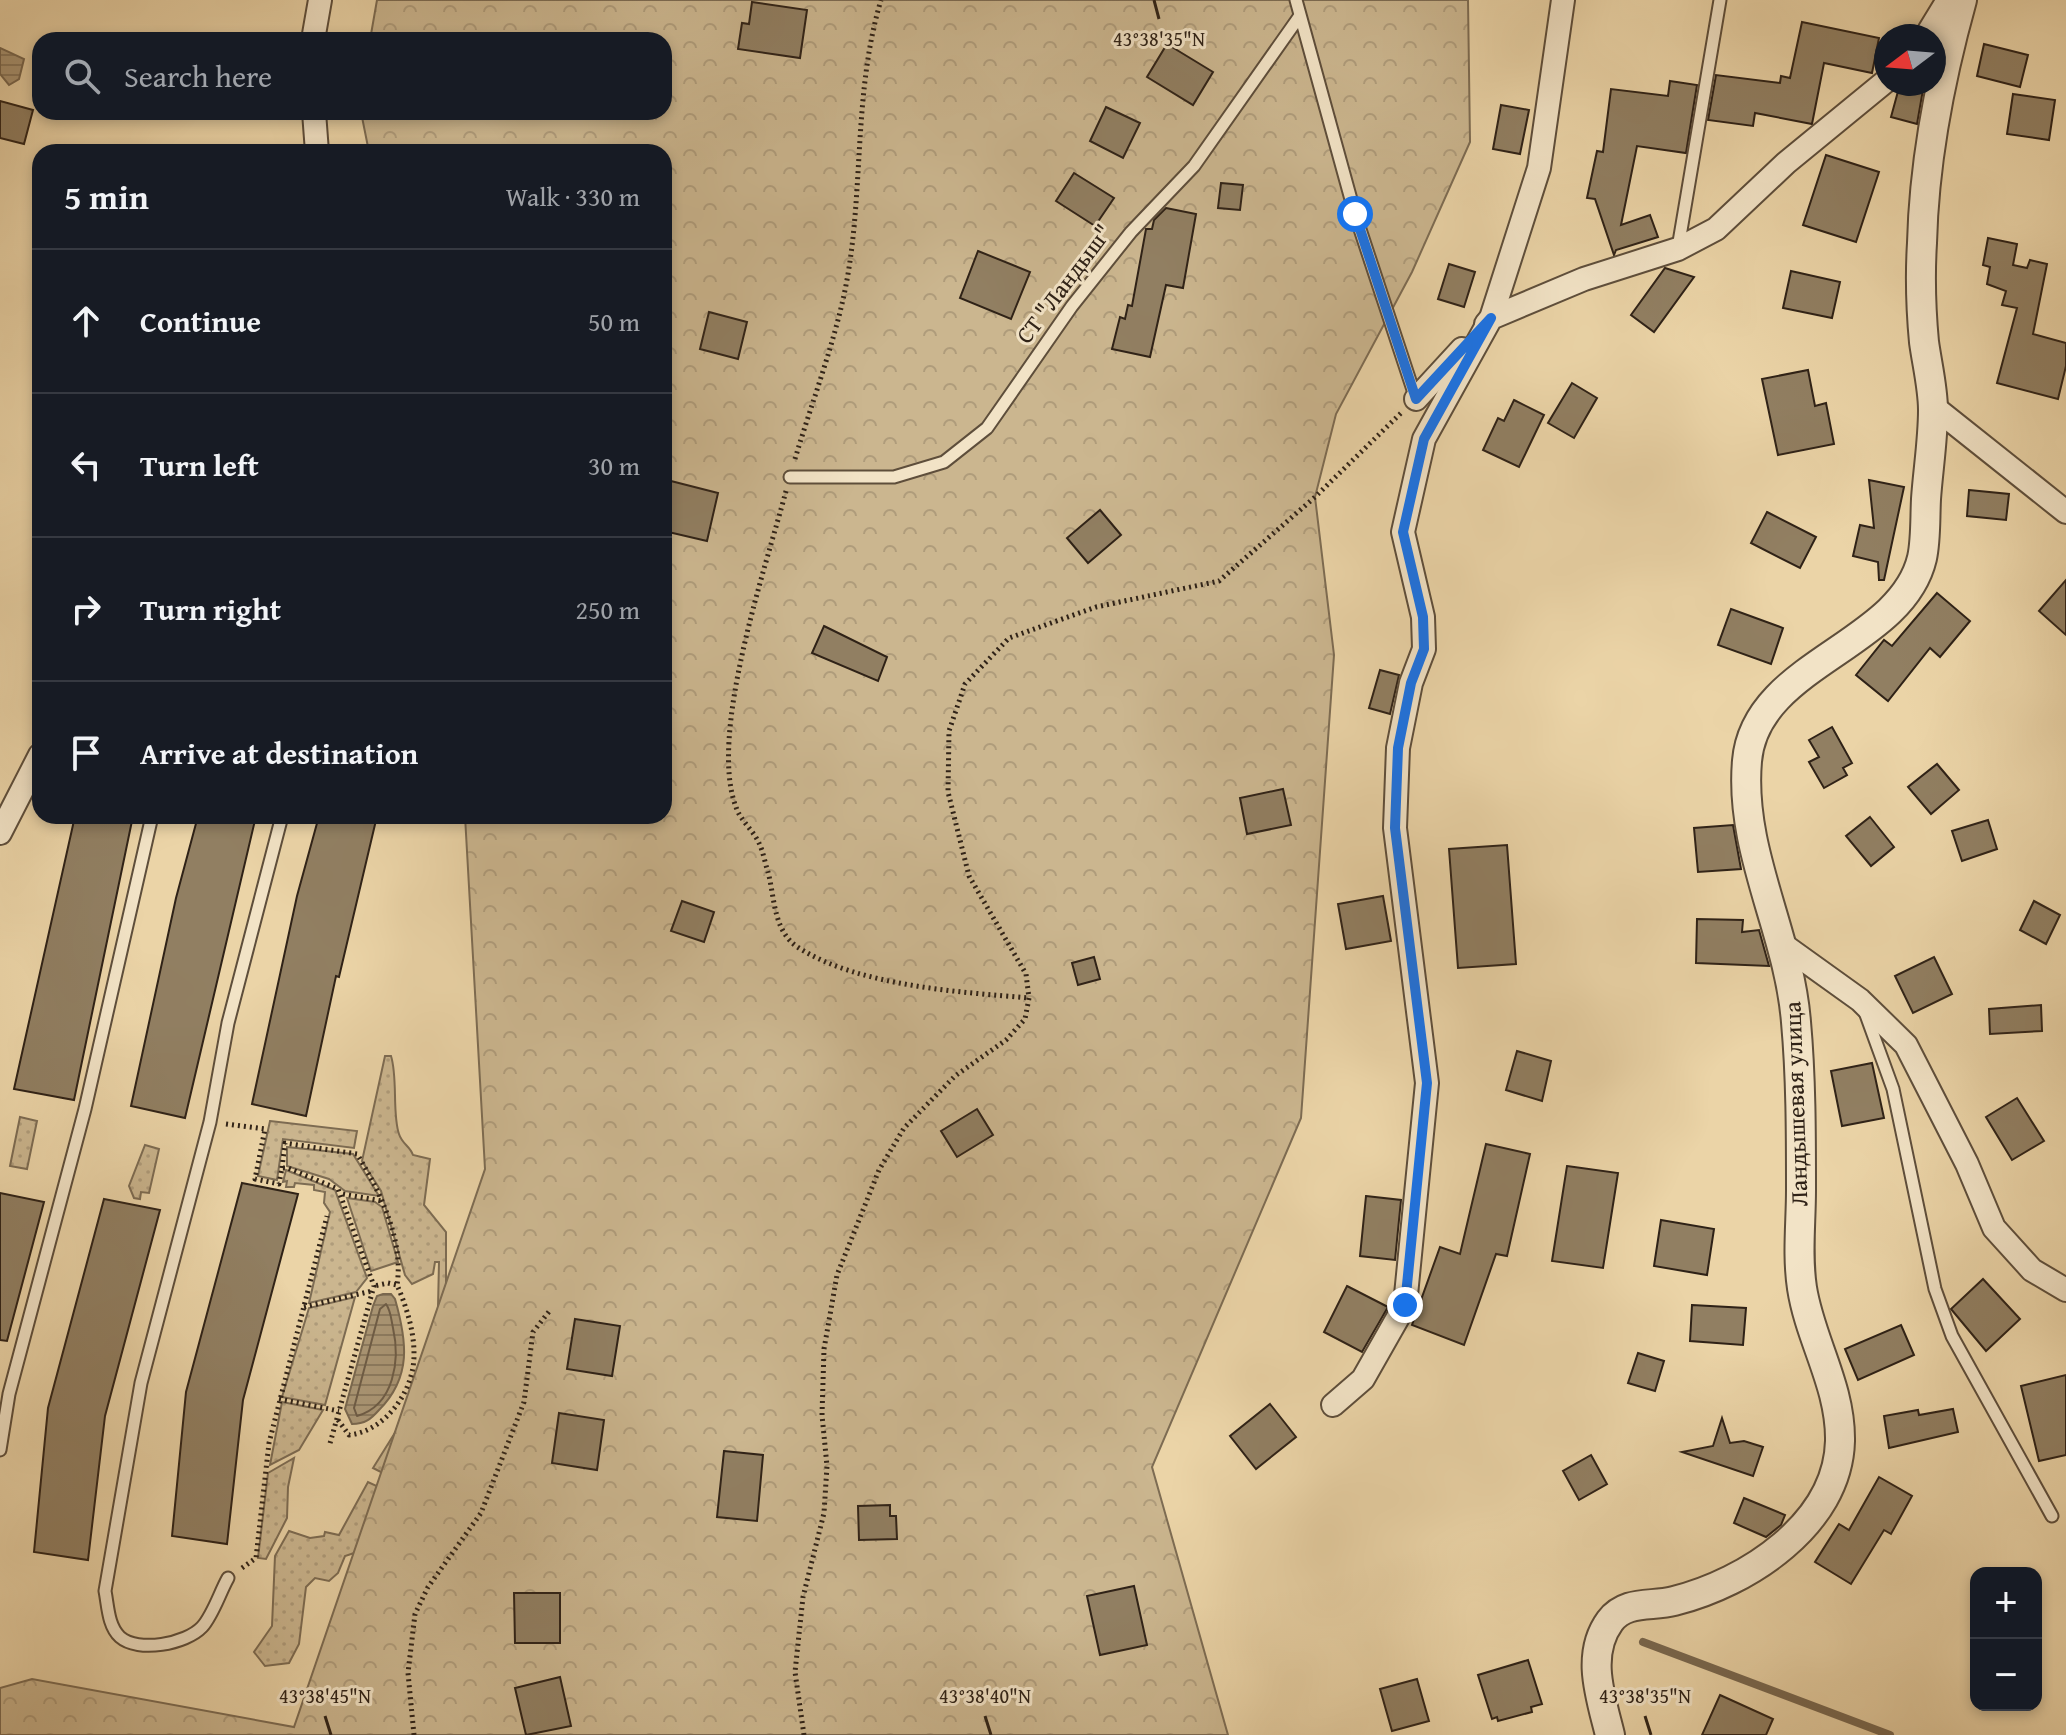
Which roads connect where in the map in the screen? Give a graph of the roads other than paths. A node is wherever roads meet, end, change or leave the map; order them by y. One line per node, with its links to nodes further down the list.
1 (320, 0): 9 (street)
2 (1296, 0): 7 (lane)
3 (1563, 0): 14 (street)
4 (1720, 0): 13 (lane)
5 (1948, 0): 8 (street)
6 (1962, 0): 16 (street, Ландышевая улица)
7 (1299, 17): 15 (lane); 17 (lane, СТ "Ландыш")
8 (1933, 24)
9 (314, 32)
10 (1874, 91): 13 (street)
11 (315, 120): 12 (street)
12 (316, 144)
13 (1678, 249): 14 (street)
14 (1491, 318): 15 (street); 26 (street)
15 (1416, 399)
16 (1934, 407): 18 (street); 23 (street, Ландышевая улица)
17 (790, 477)
18 (2066, 512)
19 (32, 771): 22 (street)
20 (150, 824): 27 (lane)
21 (280, 824): 29 (lane)
22 (0, 833)
23 (1782, 944): 24 (street); 30 (street, Ландышевая улица)
24 (1860, 1000): 25 (street); 28 (lane)
25 (2066, 1290)
26 (1333, 1405)
27 (0, 1450)
28 (2052, 1516)
29 (228, 1578)
30 (1610, 1735)

